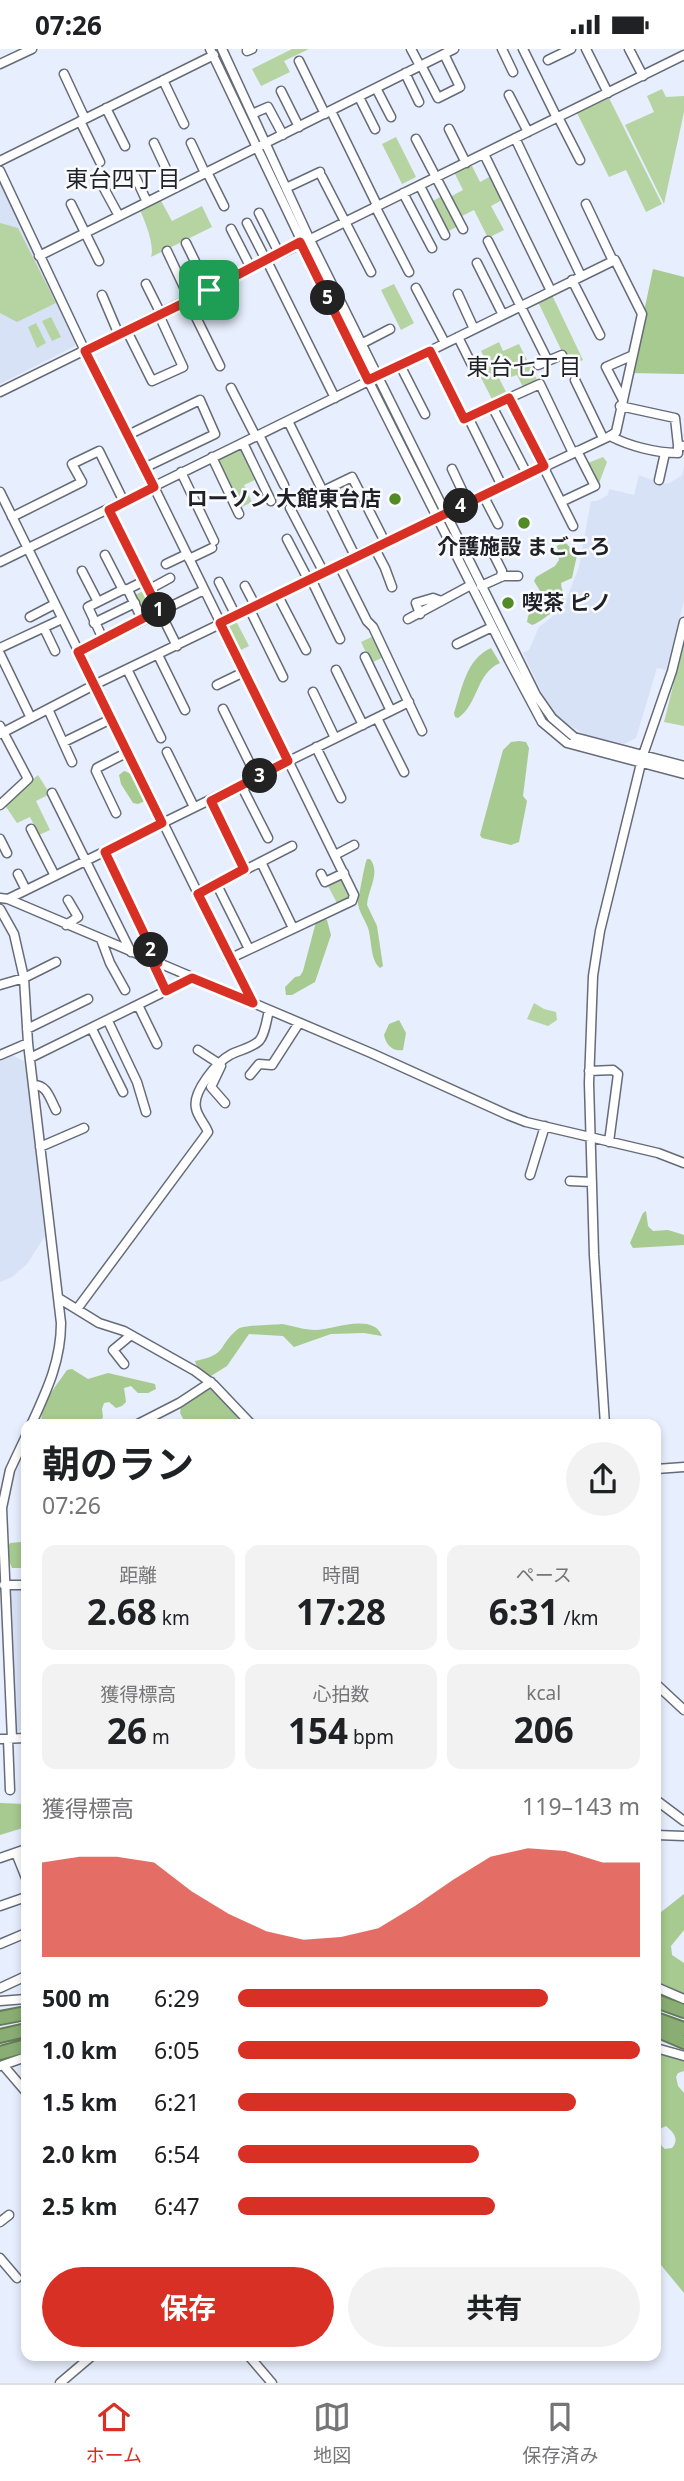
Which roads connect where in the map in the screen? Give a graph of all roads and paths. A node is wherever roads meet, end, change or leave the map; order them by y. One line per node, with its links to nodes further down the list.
1 (32, 49): 14 (street)
2 (411, 49): 15 (street)
3 (502, 49): 16 (street)
4 (523, 49): 31 (street)
5 (571, 49): 12 (street)
6 (586, 49): 23 (street)
7 (629, 49): 19 (street)
8 (223, 50): 10 (street); 29 (street)
9 (448, 51): 15 (street); 15 (street)
10 (211, 53): 20 (street); 45 (street)
11 (684, 55): 19 (street)
12 (548, 60)
13 (299, 61): 28 (street)
14 (0, 64)
15 (420, 66): 17 (street)
16 (513, 72)
17 (405, 73): 21 (street); 26 (street)
18 (64, 74): 32 (street)
19 (643, 76): 23 (street)
20 (163, 80): 27 (street); 33 (street)
21 (376, 88): 25 (street); 30 (street)
22 (281, 92): 34 (street)
23 (608, 93): 31 (street)
24 (509, 95): 37 (street)
25 (359, 96): 28 (street); 35 (street)
26 (419, 102)
27 (106, 108): 32 (street); 44 (street)
28 (328, 113): 34 (street); 63 (street)
29 (252, 114): 38 (street); 43 (street)
30 (391, 117)
31 (558, 117): 37 (street); 47 (street)
32 (83, 120): 48 (street); 49 (street)
33 (184, 124)
34 (299, 127): 38 (street)
35 (375, 129)
36 (449, 129): 50 (street)
37 (528, 132): 39 (street)
38 (283, 135): 43 (street)
39 (515, 138): 46 (street); 88 (street)
40 (416, 139): 54 (street)
41 (154, 143): 57 (street)
42 (191, 143): 52 (street)
43 (265, 144): 45 (street); 58 (street)
44 (125, 146)
45 (256, 148): 52 (street); 75 (street)
46 (484, 154): 50 (street); 93 (street)
47 (580, 160)
48 (0, 161)
49 (100, 162)
50 (466, 163): 54 (street)
51 (0, 171): 80 (street)
52 (206, 173): 57 (street); 64 (street)
53 (134, 174): 60 (street)
54 (437, 178): 56 (street); 70 (street)
55 (100, 181): 66 (street)
56 (420, 186): 59 (street); 72 (street)
57 (176, 188): 60 (street)
58 (286, 188): 67 (street); 73 (street)
59 (403, 193): 63 (street); 77 (street)
60 (147, 202): 66 (street)
61 (71, 204): 71 (street)
62 (586, 204): 83 (street)
63 (376, 205): 67 (street); 87 (street)
64 (224, 206)
65 (259, 213): 79 (street)
66 (119, 216): 71 (street)
67 (345, 221): 73 (street); 86 (street)
68 (247, 223): 81 (street)
69 (231, 229): 85 (street)
70 (463, 229)
71 (85, 233): 80 (street); 82 (street)
72 (445, 235)
73 (309, 238): 75 (street); 106 (street)
74 (488, 240): 97 (street)
75 (300, 242): 79 (street); 116 (street)
76 (186, 243): 92 (street)
77 (432, 248)
78 (167, 251): 96 (street)
79 (279, 253): 81 (street)
80 (39, 256): 107 (street)
81 (266, 260): 85 (street); 120 (street)
82 (99, 261)
83 (613, 261): 88 (street); 110 (street)
84 (477, 263): 99 (street)
85 (251, 268): 92 (street)
86 (371, 272)
87 (409, 272)
88 (581, 276): 89 (street)
89 (572, 280): 93 (street); 103 (street)
90 (146, 284): 98 (street)
91 (416, 288): 105 (street)
92 (209, 290): 96 (street)
93 (551, 291): 97 (street)
94 (458, 293): 101 (street)
95 (102, 295): 102 (street)
96 (189, 300): 98 (street); 114 (street)
97 (520, 306): 99 (street); 111 (street)
98 (160, 315): 102 (street); 102 (street)
99 (503, 315): 101 (street)
100 (390, 329): 106 (street)
101 (474, 329): 104 (street)
102 (123, 333): 107 (street)
103 (600, 335)
104 (458, 337): 105 (street); 115 (street)
105 (445, 343): 108 (street)
106 (361, 344): 116 (street)
107 (85, 351): 119 (street); 127 (street)
108 (430, 351): 112 (street); 125 (street)
109 (562, 355): 111 (street)
110 (631, 356): 122 (street); 122 (street)
111 (548, 361): 113 (street)
112 (400, 365): 116 (street); 124 (street)
113 (538, 365)
114 (220, 366)
115 (474, 369)
116 (372, 378): 120 (street); 154 (street)
117 (575, 380): 129 (street)
118 (232, 388): 128 (street)
119 (0, 392)
120 (335, 398): 126 (street)
121 (509, 398): 123 (street); 132 (street); 135 (street)
122 (621, 402): 129 (street); 131 (street)
123 (492, 406): 125 (street); 139 (street)
124 (425, 414)
125 (468, 417): 142 (street)
126 (288, 421): 128 (street); 144 (street)
127 (128, 435): 136 (street); 136 (street)
128 (258, 436): 130 (street); 141 (street)
129 (606, 437): 132 (street); 133 (street)
130 (243, 443): 134 (street); 147 (street)
131 (681, 446): 133 (street)
132 (575, 452): 135 (street); 149 (street)
133 (665, 453): 140 (street)
134 (212, 457): 138 (street); 153 (street)
135 (544, 466): 139 (street); 149 (street)
136 (144, 468): 143 (street)
137 (452, 469): 150 (street)
138 (181, 472): 143 (street); 165 (street)
139 (527, 474): 142 (street)
140 (659, 480)
141 (284, 485)
142 (502, 486): 146 (street)
143 (154, 487): 148 (street); 165 (street)
144 (323, 491): 159 (street); 164 (street)
145 (0, 492): 155 (street)
146 (483, 495): 150 (street); 156 (street)
147 (271, 501)
148 (124, 502): 152 (street); 155 (street)
149 (561, 502): 157 (street)
150 (468, 503): 154 (street)
151 (290, 508): 170 (street)
152 (109, 510): 162 (street); 174 (street)
153 (239, 514)
154 (441, 516): 159 (street); 177 (street); 179 (street)
155 (12, 517): 162 (street)
156 (498, 524)
157 (573, 526)
158 (287, 539): 175 (street)
159 (385, 542): 160 (street)
160 (374, 547): 164 (street); 180 (street)
161 (490, 547): 172 (street)
162 (27, 548): 166 (street); 187 (street)
163 (106, 555): 181 (street)
164 (355, 556): 168 (street)
165 (188, 557): 167 (street); 183 (street)
166 (0, 562)
167 (166, 564)
168 (339, 565): 170 (street); 218 (street)
169 (82, 571): 185 (street)
170 (324, 573): 175 (street)
171 (518, 576): 172 (street)
172 (501, 577): 179 (street)
173 (170, 578): 182 (street)
174 (144, 580): 181 (street); 182 (street)
175 (310, 580): 184 (street); 201 (street)
176 (219, 582): 190 (street)
177 (471, 585): 194 (street); 198 (street)
178 (245, 586): 188 (street)
179 (481, 586): 235 (street)
180 (391, 587)
181 (124, 590): 185 (street); 186 (street)
182 (149, 590): 189 (street)
183 (204, 590): 189 (street); 197 (street)
184 (278, 596): 188 (street); 205 (street)
185 (98, 602): 196 (street)
186 (135, 603): 193 (street); 196 (street)
187 (55, 604): 191 (street); 192 (street)
188 (253, 609): 190 (street); 214 (street)
189 (159, 610): 193 (street); 203 (street)
190 (236, 616): 197 (street)
191 (30, 617)
192 (62, 619): 199 (street); 207 (street)
193 (142, 619): 200 (street)
194 (408, 619)
195 (684, 622): 235 (street)
196 (94, 623): 200 (street)
197 (220, 623): 203 (street); 213 (street)
198 (492, 627): 202 (street); 235 (street)
199 (44, 628): 204 (street); 206 (street)
200 (103, 639): 207 (street)
201 (340, 639)
202 (457, 644)
203 (177, 646): 209 (street)
204 (0, 648)
205 (306, 650)
206 (55, 651)
207 (78, 652): 215 (street)
208 (0, 654): 223 (street)
209 (158, 655): 211 (street); 221 (street)
210 (365, 657): 222 (street)
211 (127, 669): 215 (street); 229 (street)
212 (336, 670): 226 (street)
213 (244, 672): 216 (street); 236 (street)
214 (283, 677)
215 (94, 685): 219 (street); 225 (street)
216 (217, 685)
217 (313, 692): 230 (street)
218 (409, 702): 222 (street); 228 (street)
219 (48, 709): 223 (street); 231 (street)
220 (223, 709): 241 (street)
221 (185, 710)
222 (391, 711): 224 (street)
223 (31, 718): 227 (street)
224 (377, 718): 226 (street); 239 (street)
225 (111, 719): 231 (street); 233 (street)
226 (363, 725): 230 (street)
227 (1, 731): 246 (street)
228 (422, 731)
229 (160, 738)
230 (335, 738): 232 (street)
231 (64, 742): 237 (street)
232 (316, 747): 236 (street); 244 (street)
233 (128, 752): 248 (street); 249 (street)
234 (167, 752): 247 (street)
235 (642, 759): 238 (street); 240 (street); 298 (street)
236 (288, 761): 241 (street); 257 (street)
237 (72, 762)
238 (684, 766)
239 (404, 772)
240 (684, 774)
241 (257, 778): 242 (street)
242 (241, 785): 245 (street); 251 (street)
243 (52, 793): 258 (street)
244 (341, 798)
245 (211, 801): 247 (street); 260 (street)
246 (0, 805)
247 (194, 807): 249 (street)
248 (116, 813)
249 (162, 823): 255 (street); 267 (street)
250 (31, 829): 264 (street)
251 (268, 838)
252 (0, 839): 256 (street)
253 (354, 845): 257 (street)
254 (292, 846): 259 (street)
255 (105, 852): 258 (street); 278 (street)
256 (7, 853)
257 (335, 855): 261 (street)
258 (85, 861): 264 (street); 275 (street)
259 (261, 862): 260 (street); 272 (street)
260 (244, 869): 265 (street)
261 (344, 873): 263 (street); 272 (street)
262 (18, 874): 266 (street)
263 (321, 874)
264 (55, 876): 266 (street)
265 (216, 883): 267 (street); 274 (street)
266 (26, 890): 268 (street)
267 (198, 894): 276 (street)
268 (4, 899): 271 (street)
269 (68, 900): 271 (street)
270 (0, 909): 279 (street)
271 (66, 925): 273 (street)
272 (293, 928): 274 (street)
273 (101, 939): 275 (street); 282 (street)
274 (249, 949): 276 (street)
275 (131, 952): 278 (street)
276 (229, 959): 285 (street)
277 (56, 962): 279 (street)
278 (155, 962): 280 (street); 283 (street)
279 (24, 978): 281 (street); 290 (street)
280 (192, 978): 283 (street); 285 (street)
281 (0, 985)
282 (125, 990)
283 (166, 991): 286 (street)
284 (88, 999): 290 (street)
285 (253, 1003): 287 (street)
286 (138, 1005): 288 (street); 293 (street)
287 (269, 1010): 289 (street); 297 (street)
288 (108, 1021): 291 (street); 304 (street)
289 (299, 1023): 299 (street); 305 (street)
290 (27, 1029): 292 (street)
291 (92, 1029): 296 (street); 301 (street)
292 (28, 1043): 295 (street); 296 (street)
293 (157, 1044)
294 (198, 1050): 297 (street)
295 (0, 1055)
296 (30, 1058): 300 (street)
297 (222, 1061): 302 (street); 315 (street)
298 (589, 1071): 307 (street); 308 (street)
299 (250, 1075)
300 (33, 1085): 303 (street); 309 (street)
301 (123, 1092)
302 (225, 1103)
303 (56, 1110)
304 (146, 1112)
305 (545, 1126): 307 (street); 311 (street)
306 (84, 1128): 309 (street)
307 (592, 1137): 308 (street); 313 (street)
308 (609, 1142): 310 (street)
309 (40, 1147): 314 (street)
310 (684, 1163)
311 (530, 1175)
312 (570, 1181): 313 (street)
313 (592, 1182): 322 (street)
314 (60, 1299): 315 (street); 319 (street)
315 (77, 1309): 316 (street)
316 (131, 1335): 317 (street); 318 (street)
317 (124, 1364)
318 (211, 1382): 320 (street); 321 (street)
319 (35, 1419)
320 (148, 1419)
321 (246, 1419)
322 (605, 1419)
323 (21, 1447): 327 (street)
324 (684, 1467): 325 (street)
325 (661, 1469)
326 (21, 1586): 327 (street)
327 (3, 1590): 328 (street)
328 (4, 1622): 329 (street)
329 (4, 1652): 331 (street)
330 (0, 1681): 331 (street)
331 (10, 1681): 333 (street)
332 (661, 1689): 335 (street)
333 (11, 1707): 334 (street); 336 (street)
334 (0, 1708)
335 (684, 1710)
336 (7, 1739): 337 (street)
337 (10, 1790)
338 (661, 1804): 339 (street)
339 (684, 1821)
340 (661, 1835): 341 (street)
341 (684, 1836)
342 (21, 1851): 343 (street)
343 (16, 1853): 344 (street); 345 (street)
344 (0, 1858)
345 (21, 1866)
346 (21, 1899): 347 (street)
347 (0, 1906)
348 (21, 1935): 349 (street)
349 (0, 1944)
350 (21, 1978): 351 (street)
351 (0, 1988)
352 (661, 1989): 354 (street)
353 (21, 1999): 355 (street)
354 (684, 1999)
355 (0, 2001)
356 (661, 2003): 357 (highway)
357 (684, 2011)
358 (661, 2012): 362 (highway)
359 (21, 2014): 360 (highway)
360 (0, 2018)
361 (661, 2020): 365 (highway)
362 (684, 2020)
363 (21, 2022): 364 (highway)
364 (0, 2027)
365 (684, 2029)
366 (21, 2031): 368 (highway)
367 (661, 2032): 369 (highway)
368 (0, 2036)
369 (684, 2042)
370 (21, 2049): 374 (highway)
371 (661, 2049): 372 (street)
372 (684, 2056)
373 (21, 2058): 374 (street)
374 (1, 2061): 375 (street)
375 (21, 2086)
376 (9, 2215): 377 (street)
377 (0, 2222)
378 (0, 2258): 379 (street)
379 (17, 2277)
380 (86, 2361): 382 (street)
381 (253, 2361): 383 (street)
382 (60, 2383)
383 (272, 2383)

